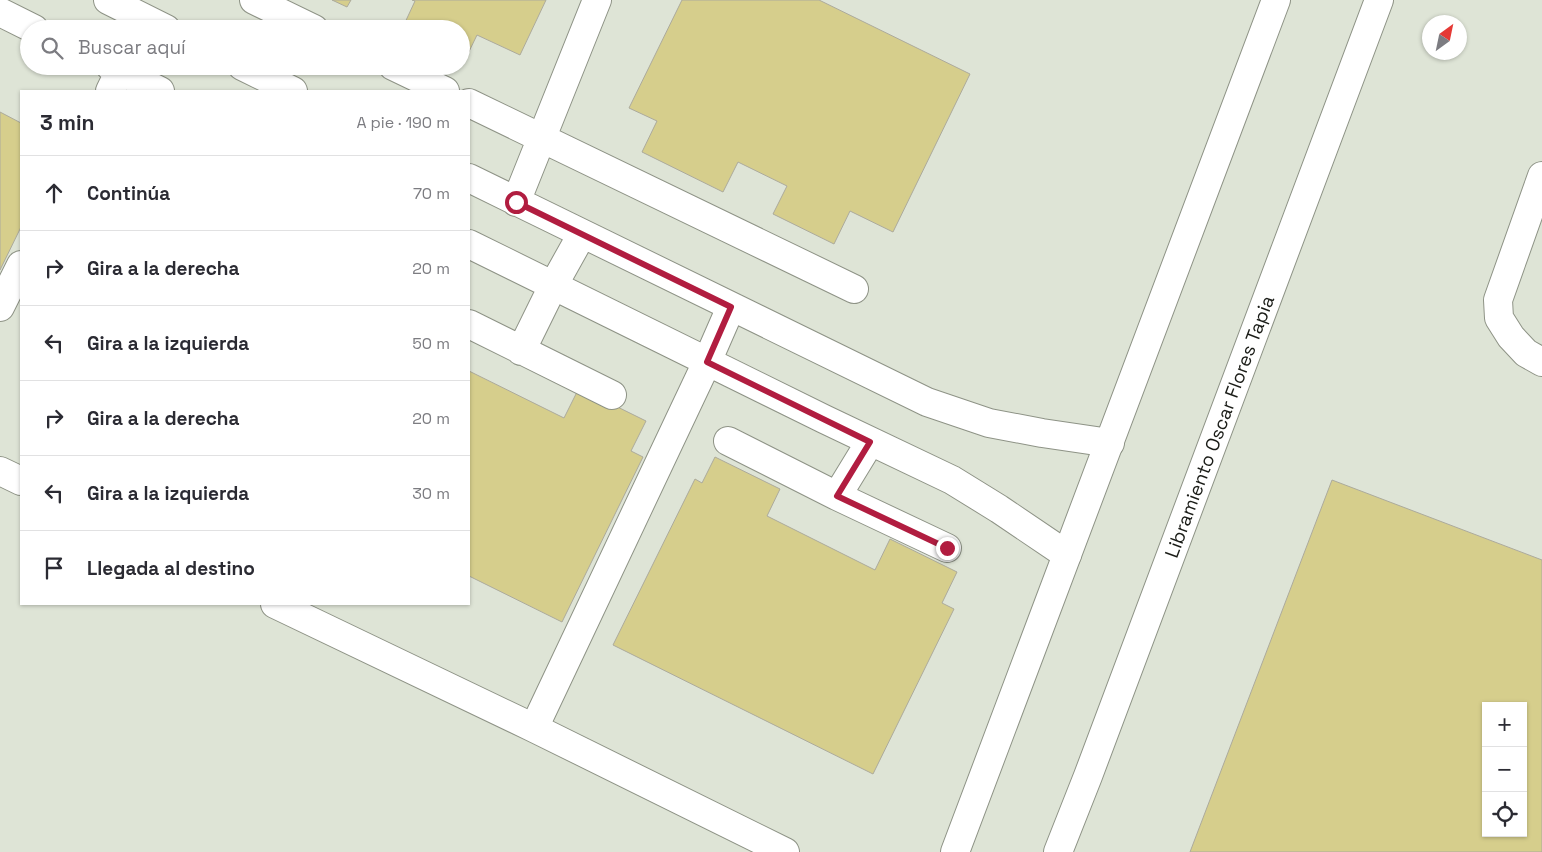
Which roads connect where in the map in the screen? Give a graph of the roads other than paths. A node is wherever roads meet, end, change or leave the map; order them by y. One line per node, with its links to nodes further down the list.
1 (108, 0): 7 (main road)
2 (254, 0): 8 (main road)
3 (597, 0): 17 (main road)
4 (1276, 0): 35 (main road)
5 (1379, 0): 45 (main road, Libramiento Oscar Flores Tapia)
6 (0, 12): 9 (main road)
7 (142, 20)
8 (295, 20)
9 (20, 22)
10 (119, 75): 13 (main road)
11 (260, 75): 14 (main road)
12 (412, 75): 15 (main road)
13 (157, 90)
14 (291, 90)
15 (443, 90)
16 (470, 102): 17 (main road)
17 (542, 137): 20 (main road); 25 (main road)
18 (1542, 176): 31 (main road)
19 (470, 179): 20 (main road)
20 (516, 202): 21 (main road)
21 (582, 234): 24 (main road); 27 (main road)
22 (470, 244): 24 (main road)
23 (20, 267): 26 (main road)
24 (553, 286): 29 (main road); 30 (main road)
25 (854, 289)
26 (0, 307)
27 (731, 307): 30 (main road); 35 (main road)
28 (470, 325): 29 (main road)
29 (522, 351): 32 (main road)
30 (707, 362): 34 (main road); 42 (main road)
31 (1542, 362)
32 (612, 395)
33 (728, 441): 38 (main road)
34 (870, 442): 38 (main road); 40 (main road)
35 (1110, 443): 40 (main road)
36 (0, 471): 37 (main road)
37 (20, 481)
38 (837, 496): 39 (main road)
39 (947, 548)
40 (1067, 555): 44 (main road)
41 (277, 605): 42 (main road)
42 (534, 728): 43 (main road)
43 (785, 852)
44 (955, 852)
45 (1058, 852)

